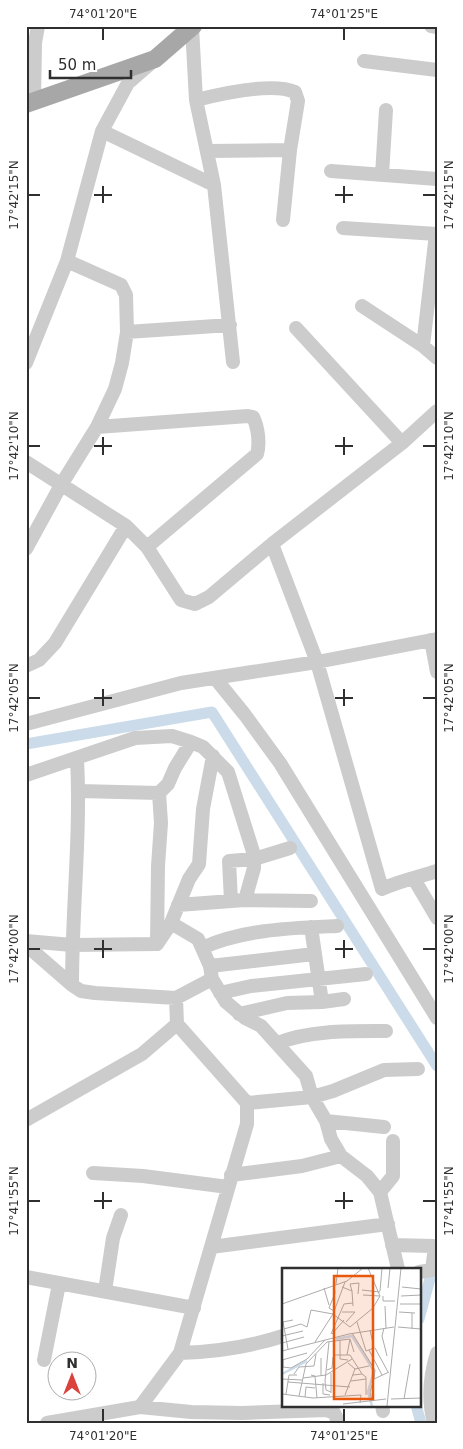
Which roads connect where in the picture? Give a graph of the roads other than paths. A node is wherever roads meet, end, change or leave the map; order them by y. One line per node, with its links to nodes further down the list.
1 (38, 26): 9 (street)
2 (431, 26): 4 (street)
3 (193, 27): 5 (main road); 8 (street)
4 (437, 27)
5 (154, 59): 9 (main road); 11 (street)
6 (364, 62): 7 (street)
7 (437, 70)
8 (196, 100): 12 (street); 13 (street)
9 (30, 103)
10 (386, 110): 15 (street)
11 (102, 131): 17 (street); 21 (street)
12 (290, 150): 13 (street); 18 (street)
13 (207, 151): 17 (street)
14 (331, 171): 15 (street)
15 (382, 175): 16 (street)
16 (437, 180)
17 (214, 185): 23 (street)
18 (283, 220)
19 (343, 228): 20 (street)
20 (436, 234): 26 (street)
21 (67, 261): 25 (street); 29 (street)
22 (362, 306): 26 (street)
23 (230, 325): 25 (street); 28 (street)
24 (296, 328): 32 (street)
25 (127, 332): 31 (street)
26 (423, 346): 27 (street)
27 (437, 358)
28 (233, 362)
29 (26, 363)
30 (437, 411): 32 (street)
31 (97, 427): 34 (street); 37 (street)
32 (402, 443): 36 (street)
33 (26, 462): 34 (street)
34 (61, 485): 35 (street); 38 (street)
35 (126, 526): 37 (street); 41 (street)
36 (272, 544): 37 (street); 40 (street)
37 (147, 547)
38 (26, 549)
39 (434, 640): 40 (street); 42 (street)
40 (318, 662): 43 (street); 55 (street)
41 (26, 666)
42 (437, 672)
43 (215, 678): 44 (street); 60 (street)
44 (26, 724)
45 (191, 742): 46 (street); 47 (street); 50 (street)
46 (213, 756): 52 (street); 59 (street)
47 (77, 758): 48 (street); 49 (street)
48 (26, 775)
49 (79, 791): 50 (street); 67 (street)
50 (159, 793): 66 (street)
51 (290, 848): 52 (street)
52 (254, 859): 56 (street); 57 (street)
53 (437, 871): 54 (street)
54 (414, 879): 55 (street); 61 (street)
55 (382, 889): 60 (street)
56 (245, 900): 57 (street); 58 (street)
57 (230, 901): 59 (street)
58 (311, 901)
59 (178, 905): 62 (street)
60 (368, 907): 80 (street)
61 (437, 918)
62 (171, 923): 66 (street); 69 (street)
63 (338, 926): 64 (street)
64 (310, 927): 69 (street); 70 (street)
65 (26, 941): 67 (street)
66 (157, 944): 67 (street)
67 (72, 945): 74 (street)
68 (26, 946): 74 (street)
69 (202, 948): 71 (street)
70 (314, 954): 71 (street); 73 (street)
71 (211, 973): 75 (street); 76 (street)
72 (366, 974): 73 (street)
73 (318, 980): 75 (street); 78 (street)
74 (72, 985): 76 (street)
75 (220, 992): 79 (street)
76 (176, 998): 81 (street)
77 (344, 999): 78 (street)
78 (322, 1002): 79 (street)
79 (239, 1014): 83 (street)
80 (437, 1018)
81 (177, 1024): 86 (street); 87 (street)
82 (386, 1031): 83 (street)
83 (278, 1043): 85 (street)
84 (418, 1069): 85 (street)
85 (312, 1097): 86 (street); 88 (street)
86 (247, 1103): 93 (street)
87 (26, 1120)
88 (326, 1120): 89 (street); 91 (street)
89 (384, 1127)
90 (393, 1141): 94 (street)
91 (342, 1156): 93 (street); 94 (street)
92 (93, 1172): 93 (street)
93 (230, 1181): 98 (street)
94 (380, 1192): 96 (street)
95 (121, 1215): 103 (street)
96 (388, 1224): 97 (street); 98 (street)
97 (392, 1245): 99 (street); 100 (street)
98 (211, 1247): 104 (street)
99 (398, 1268)
100 (420, 1272)
101 (26, 1277): 102 (street)
102 (59, 1284): 103 (street); 108 (street)
103 (105, 1291): 104 (street)
104 (194, 1308): 106 (street)
105 (282, 1336): 106 (street)
106 (180, 1353): 109 (street)
107 (437, 1353): 115 (street)
108 (44, 1360)
109 (140, 1407): 110 (street); 112 (street)
110 (191, 1417): 111 (street)
111 (242, 1418): 114 (street)
112 (69, 1421): 113 (street)
113 (47, 1423)
114 (337, 1423)
115 (434, 1423)

